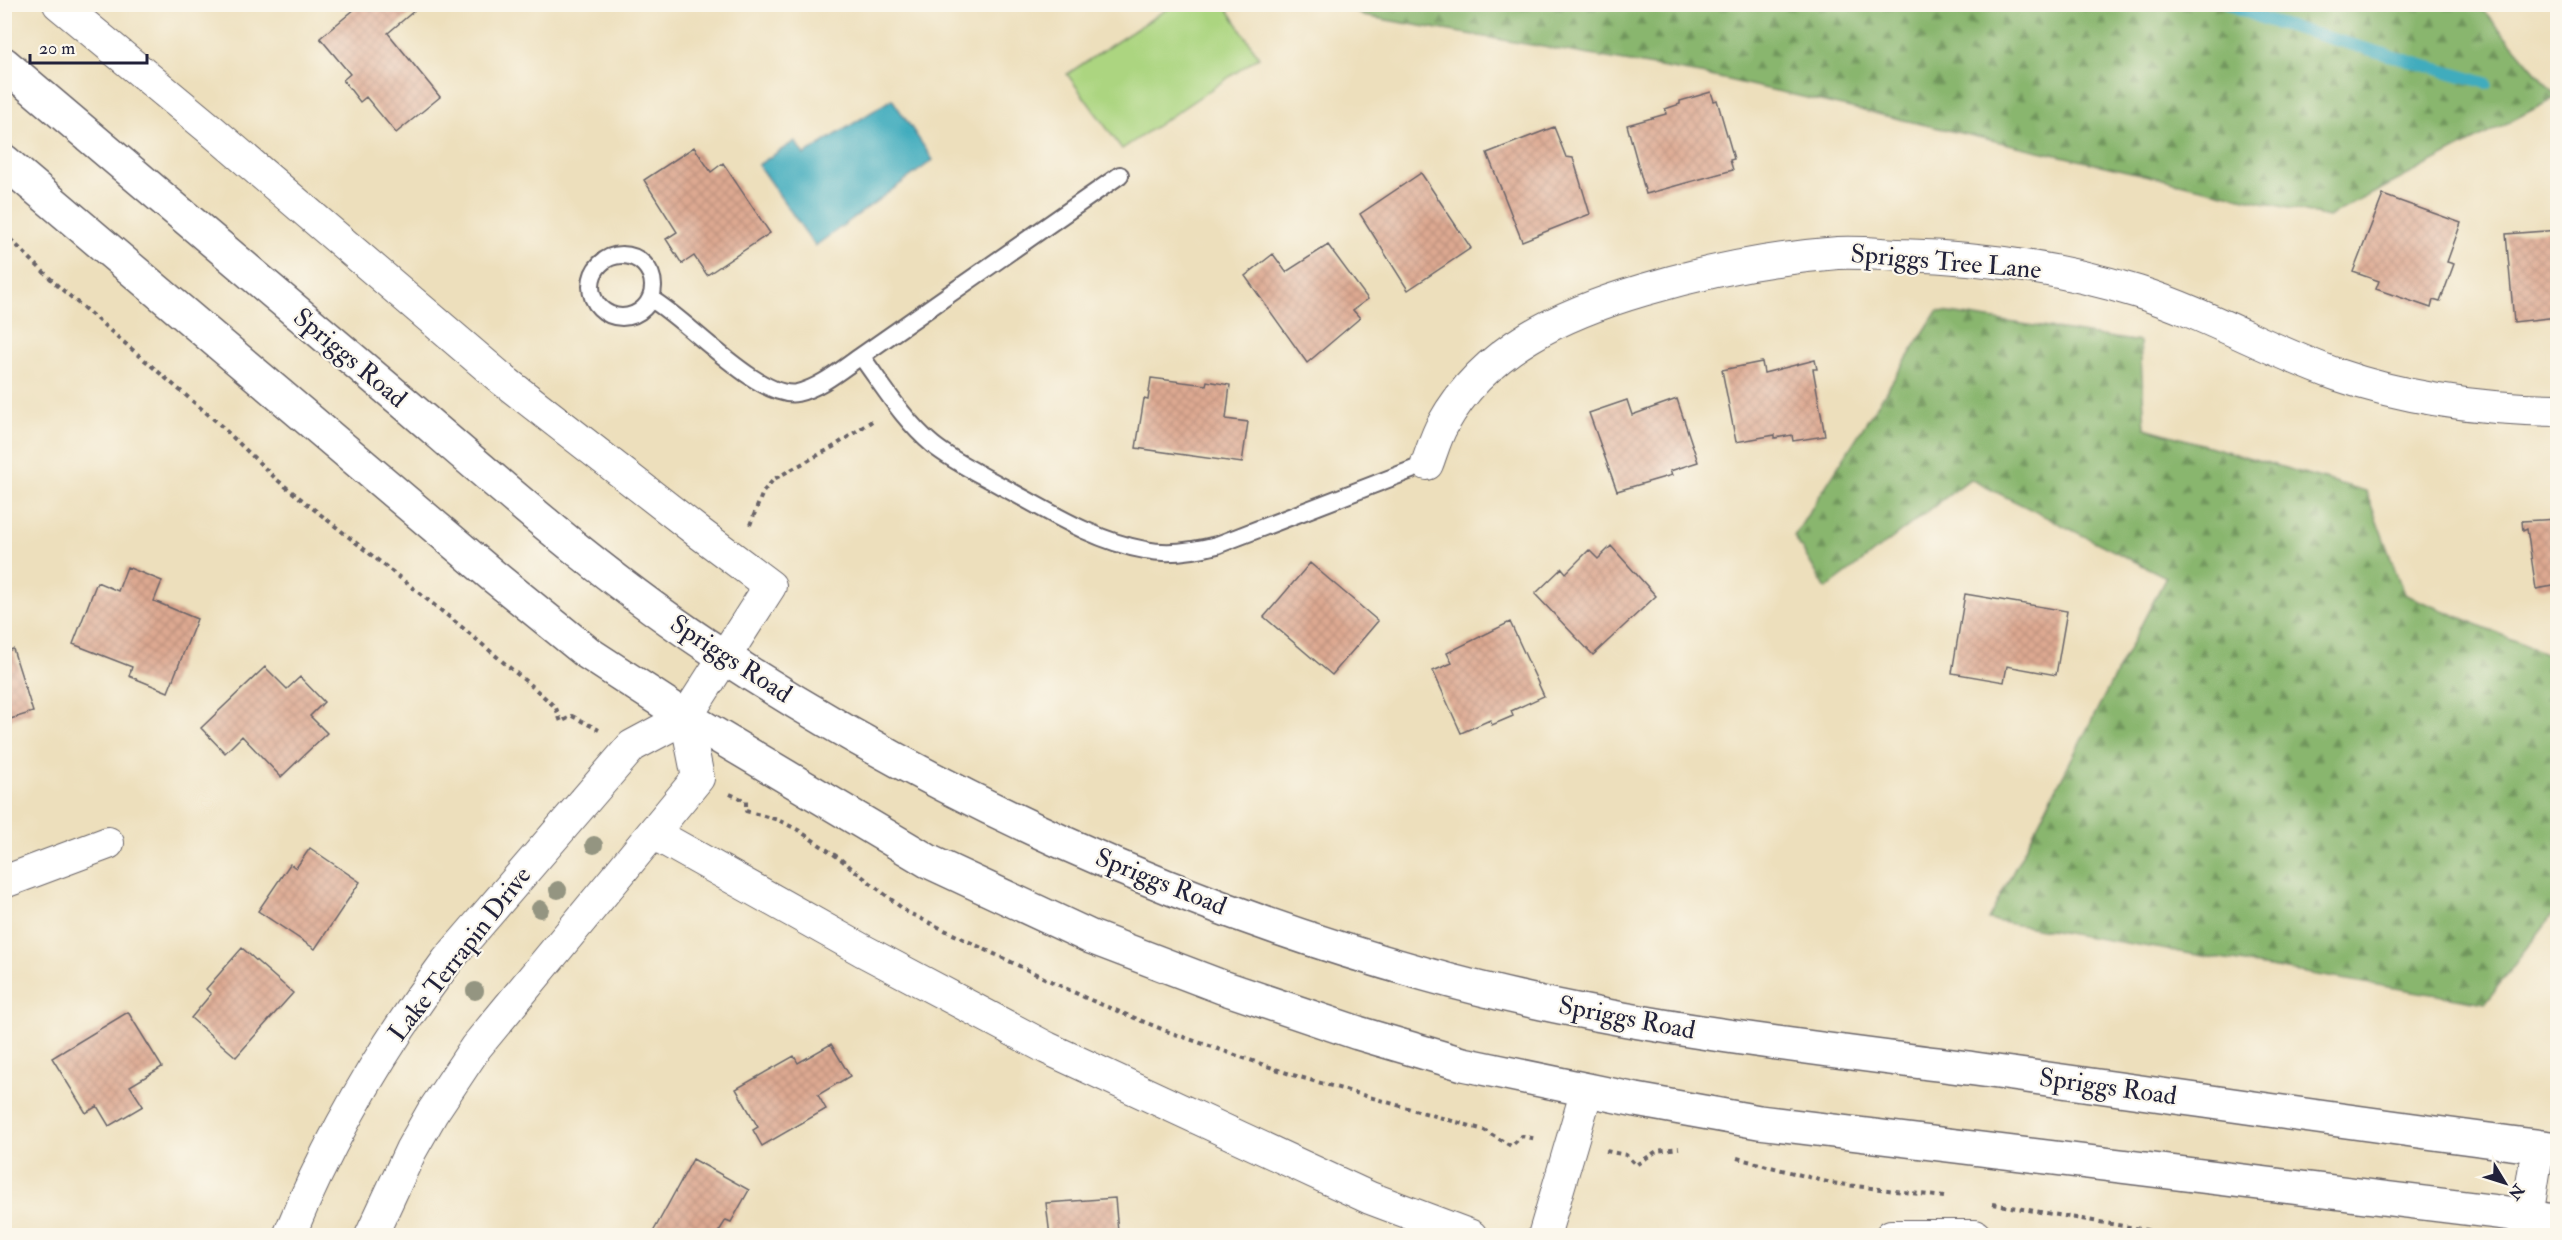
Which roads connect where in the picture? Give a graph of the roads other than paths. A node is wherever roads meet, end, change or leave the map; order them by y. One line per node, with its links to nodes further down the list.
1 (59, 4): 9 (street)
2 (4, 64): 9 (main road, Spriggs Road)
3 (4, 161): 10 (main road)
4 (1120, 175): 6 (lane)
5 (651, 299): 6 (lane)
6 (861, 356): 8 (lane)
7 (2558, 410): 8 (street, Spriggs Tree Lane)
8 (1426, 464)
9 (723, 657): 10 (street); 15 (main road, Spriggs Road)
10 (686, 717): 11 (street); 14 (main road); 17 (street, Lake Terrapin Drive)
11 (653, 833): 18 (street); 19 (street)
12 (108, 843): 13 (street)
13 (4, 882)
14 (1587, 1090): 16 (main road); 20 (street)
15 (2548, 1148): 16 (street)
16 (2536, 1225)
17 (289, 1236)
18 (371, 1236)
19 (1471, 1236)
20 (1544, 1236)
21 (1891, 1236): 22 (street)
22 (1975, 1236)

